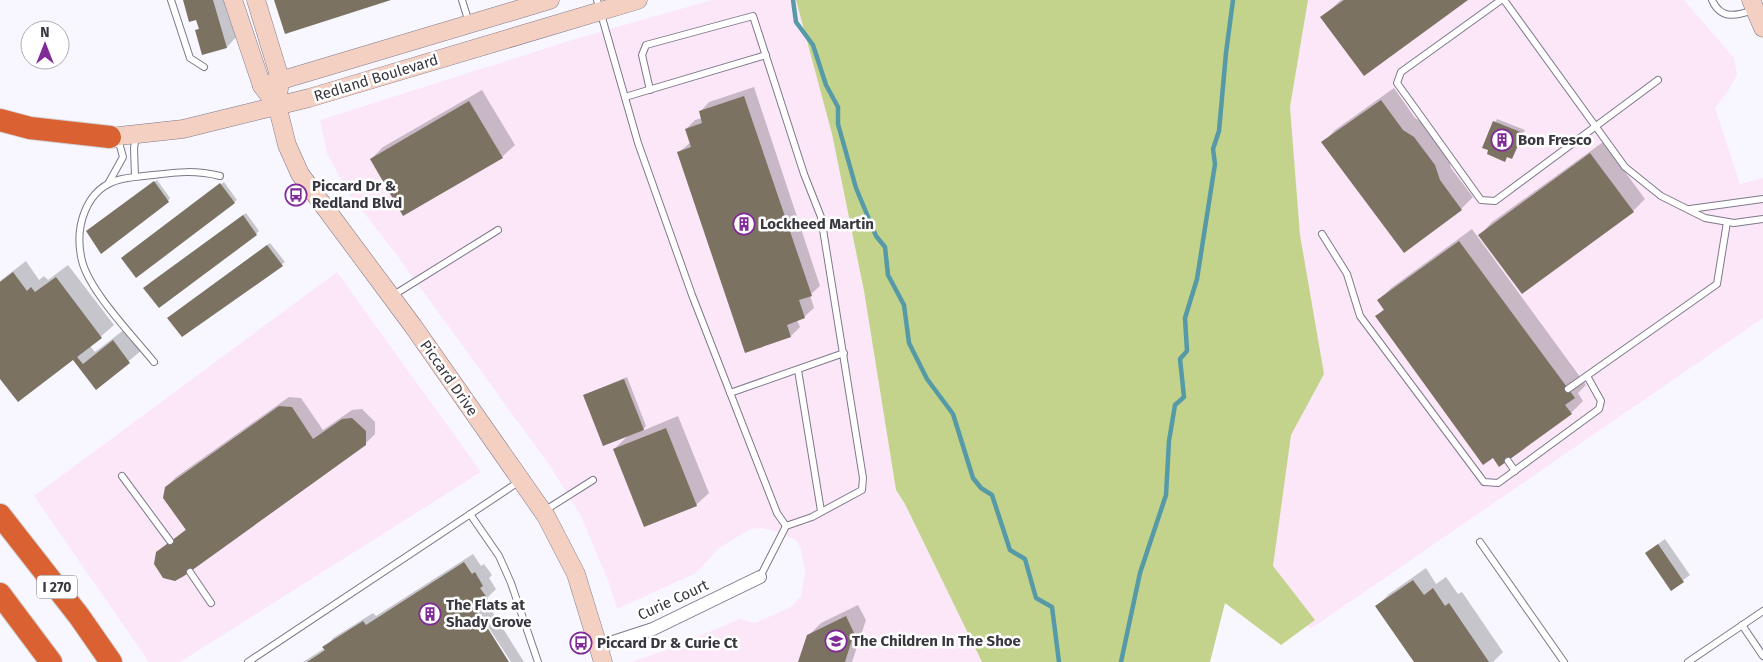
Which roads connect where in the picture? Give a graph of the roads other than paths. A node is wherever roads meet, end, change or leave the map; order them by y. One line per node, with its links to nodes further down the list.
1 (171, 0): 14 (lane)
2 (234, 0): 17 (main road, Piccard Drive)
3 (256, 0): 15 (main road, Piccard Drive)
4 (462, 0): 11 (lane)
5 (550, 0): 11 (main road, Redland Boulevard)
6 (638, 0): 9 (main road, Redland Boulevard)
7 (1502, 0): 22 (lane); 22 (lane)
8 (1712, 0): 10 (lane)
9 (599, 5): 19 (lane); 20 (main road, Redland Boulevard)
10 (1756, 5): 12 (main road)
11 (468, 23): 15 (main road, Redland Boulevard)
12 (1763, 28)
13 (766, 55): 18 (lane); 18 (lane); 35 (lane)
14 (204, 67)
15 (280, 80): 17 (main road, Redland Boulevard); 20 (main road, Piccard Drive)
16 (1658, 80): 22 (lane)
17 (262, 86): 20 (main road, Piccard Drive)
18 (650, 90): 19 (lane)
19 (625, 97): 40 (lane)
20 (277, 105): 23 (main road, Redland Boulevard); 34 (main road, Piccard Drive)
21 (0, 120): 24 (highway)
22 (1595, 126): 29 (lane)
23 (136, 135): 24 (main road, Redland Boulevard); 26 (lane)
24 (110, 137): 27 (lane)
25 (220, 176): 26 (lane)
26 (135, 177): 27 (lane)
27 (108, 185): 36 (lane)
28 (1763, 199): 29 (lane)
29 (1690, 209): 31 (lane)
30 (1763, 220): 31 (lane)
31 (1727, 222): 38 (lane)
32 (498, 230): 34 (lane)
33 (1322, 234): 42 (lane)
34 (391, 297): 44 (main road, Piccard Drive)
35 (844, 353): 37 (lane); 46 (lane)
36 (154, 362)
37 (798, 370): 40 (lane); 46 (lane)
38 (1587, 376): 39 (lane); 42 (lane)
39 (1568, 389)
40 (730, 393): 50 (lane)
41 (1508, 461): 42 (lane)
42 (1515, 471)
43 (122, 476): 51 (lane)
44 (521, 480): 47 (main road, Piccard Drive); 48 (lane)
45 (593, 480): 47 (lane)
46 (821, 511): 50 (lane)
47 (543, 512): 60 (main road, Piccard Drive)
48 (470, 514): 63 (lane); 64 (lane)
49 (0, 515): 62 (highway, I 270)
50 (786, 526): 54 (lane)
51 (170, 541)
52 (1480, 542): 65 (lane)
53 (190, 572): 56 (lane)
54 (760, 578): 60 (street, Curie Court)
55 (0, 594): 61 (highway)
56 (211, 603)
57 (1763, 610): 58 (lane)
58 (1742, 625): 59 (lane); 66 (lane)
59 (1763, 656)
60 (600, 658)
61 (50, 662)
62 (111, 662)
63 (248, 662)
64 (538, 662)
65 (1564, 662)
66 (1688, 662)

